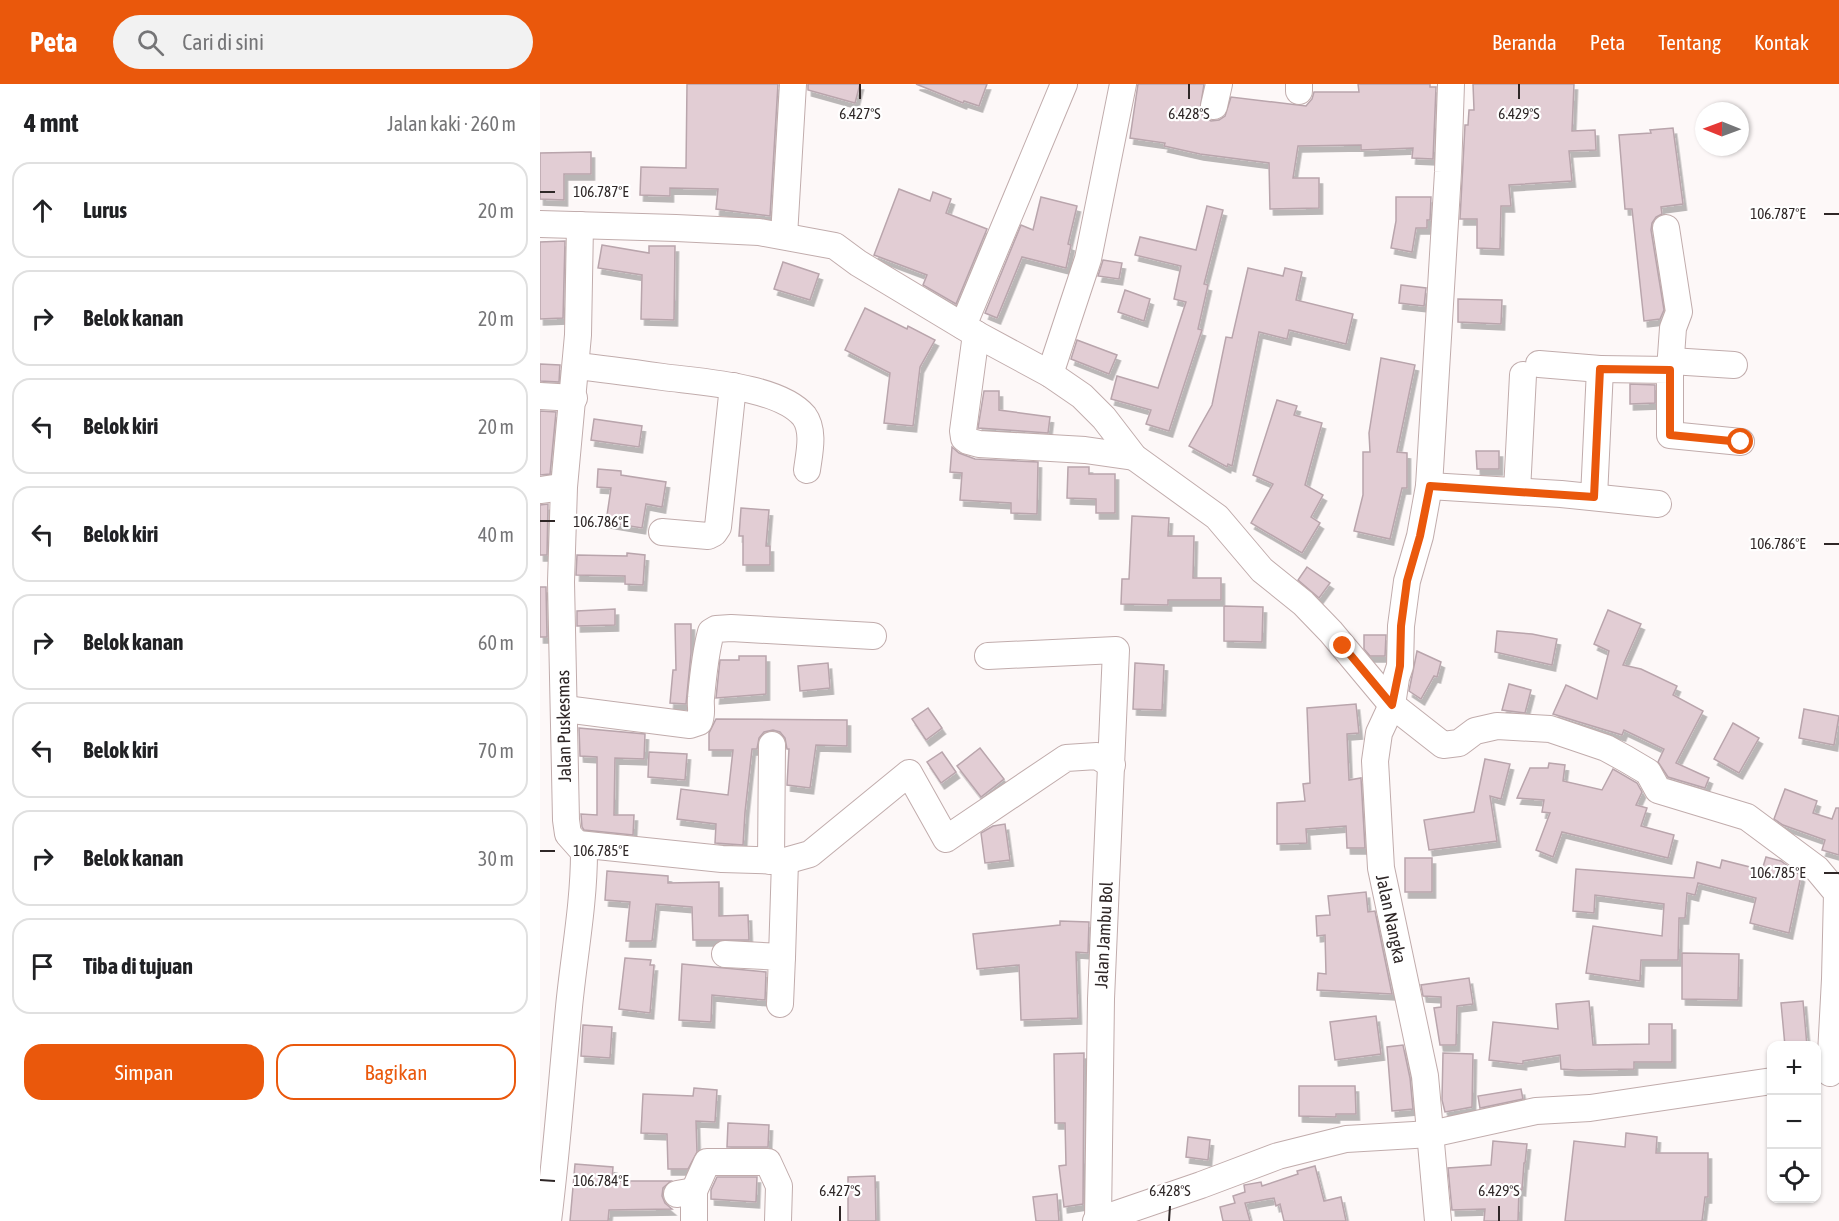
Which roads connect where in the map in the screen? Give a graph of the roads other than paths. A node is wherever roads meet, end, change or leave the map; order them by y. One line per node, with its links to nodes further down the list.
1 (793, 84): 8 (street)
2 (1064, 84): 9 (street)
3 (1124, 84): 14 (street)
4 (1451, 84): 21 (street, Jalan Nangka)
5 (540, 224): 6 (street)
6 (580, 225): 8 (street); 12 (street, Jalan Puskesmas)
7 (1666, 228): 10 (street)
8 (784, 236): 9 (street)
9 (970, 330): 14 (street); 19 (street)
10 (1670, 365): 11 (street); 13 (street); 18 (street)
11 (1734, 365)
12 (576, 366): 15 (street); 17 (street, Jalan Puskesmas)
13 (1600, 369): 22 (street); 23 (street)
14 (1050, 374): 19 (street)
15 (733, 386): 20 (street); 25 (street)
16 (540, 396): 17 (street)
17 (574, 398): 26 (street, Jalan Puskesmas)
18 (1741, 442)
19 (1134, 457): 29 (street)
20 (807, 470)
21 (1430, 486): 22 (street); 29 (street, Jalan Nangka)
22 (1517, 491): 23 (street)
23 (1594, 497): 24 (street)
24 (1658, 504)
25 (662, 532)
26 (551, 582): 30 (street, Jalan Puskesmas)
27 (873, 636): 30 (street)
28 (988, 656): 32 (street, Jalan Jambu Bol)
29 (1392, 705): 38 (street); 40 (street, Jalan Nangka)
30 (564, 710): 33 (street, Jalan Puskesmas)
31 (772, 745): 34 (street)
32 (1112, 765): 34 (street); 44 (street, Jalan Jambu Bol)
33 (578, 844): 34 (street); 41 (street, Jalan Puskesmas)
34 (778, 861): 36 (street)
35 (725, 954): 36 (street)
36 (782, 957): 37 (street)
37 (780, 1004)
38 (1829, 1074)
39 (1767, 1082): 40 (street)
40 (1431, 1134): 44 (street); 45 (street, Jalan Nangka)
41 (548, 1221)
42 (694, 1221): 43 (street)
43 (778, 1221)
44 (1097, 1221)
45 (1438, 1221)

